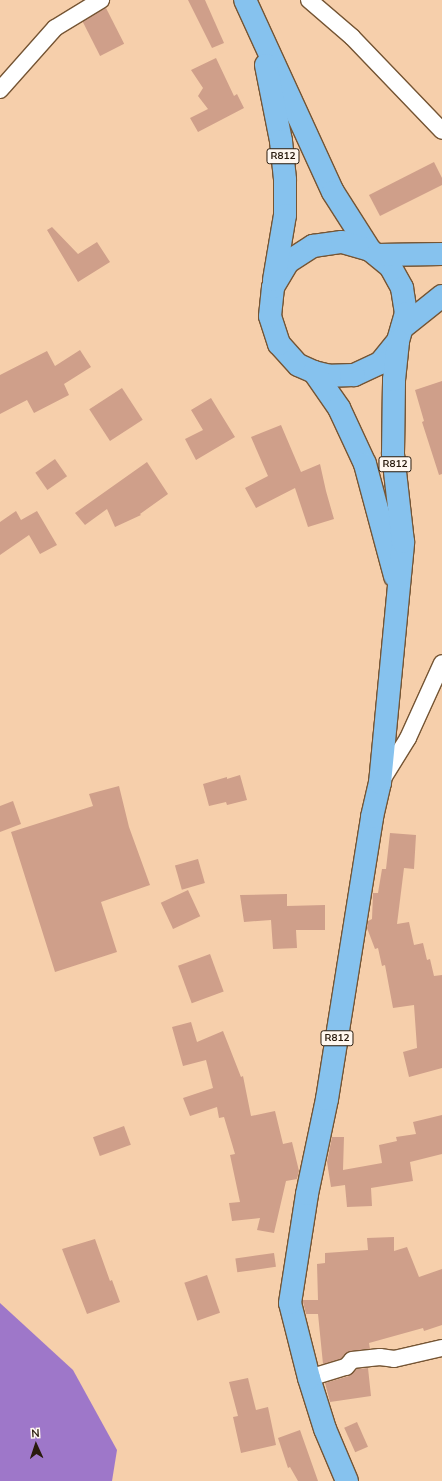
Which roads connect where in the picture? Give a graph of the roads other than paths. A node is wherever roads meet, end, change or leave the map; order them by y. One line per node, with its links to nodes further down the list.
1 (101, 0): 5 (street)
2 (245, 0): 4 (main road, R812)
3 (309, 0): 6 (street)
4 (258, 27): 7 (main road, R812); 9 (main road, R812)
5 (0, 90)
6 (442, 131)
7 (373, 252): 8 (main road); 9 (main road, R812); 11 (main road, R812)
8 (442, 254)
9 (273, 287): 12 (main road, R812)
10 (442, 296): 11 (main road)
11 (400, 334): 12 (main road, R812); 13 (main road, R812)
12 (314, 372): 13 (main road, R812)
13 (398, 587): 15 (main road, R812)
14 (442, 663): 15 (street)
15 (380, 783): 17 (main road, R812)
16 (442, 1348): 17 (street)
17 (309, 1378): 18 (main road, R812)
18 (347, 1481)

